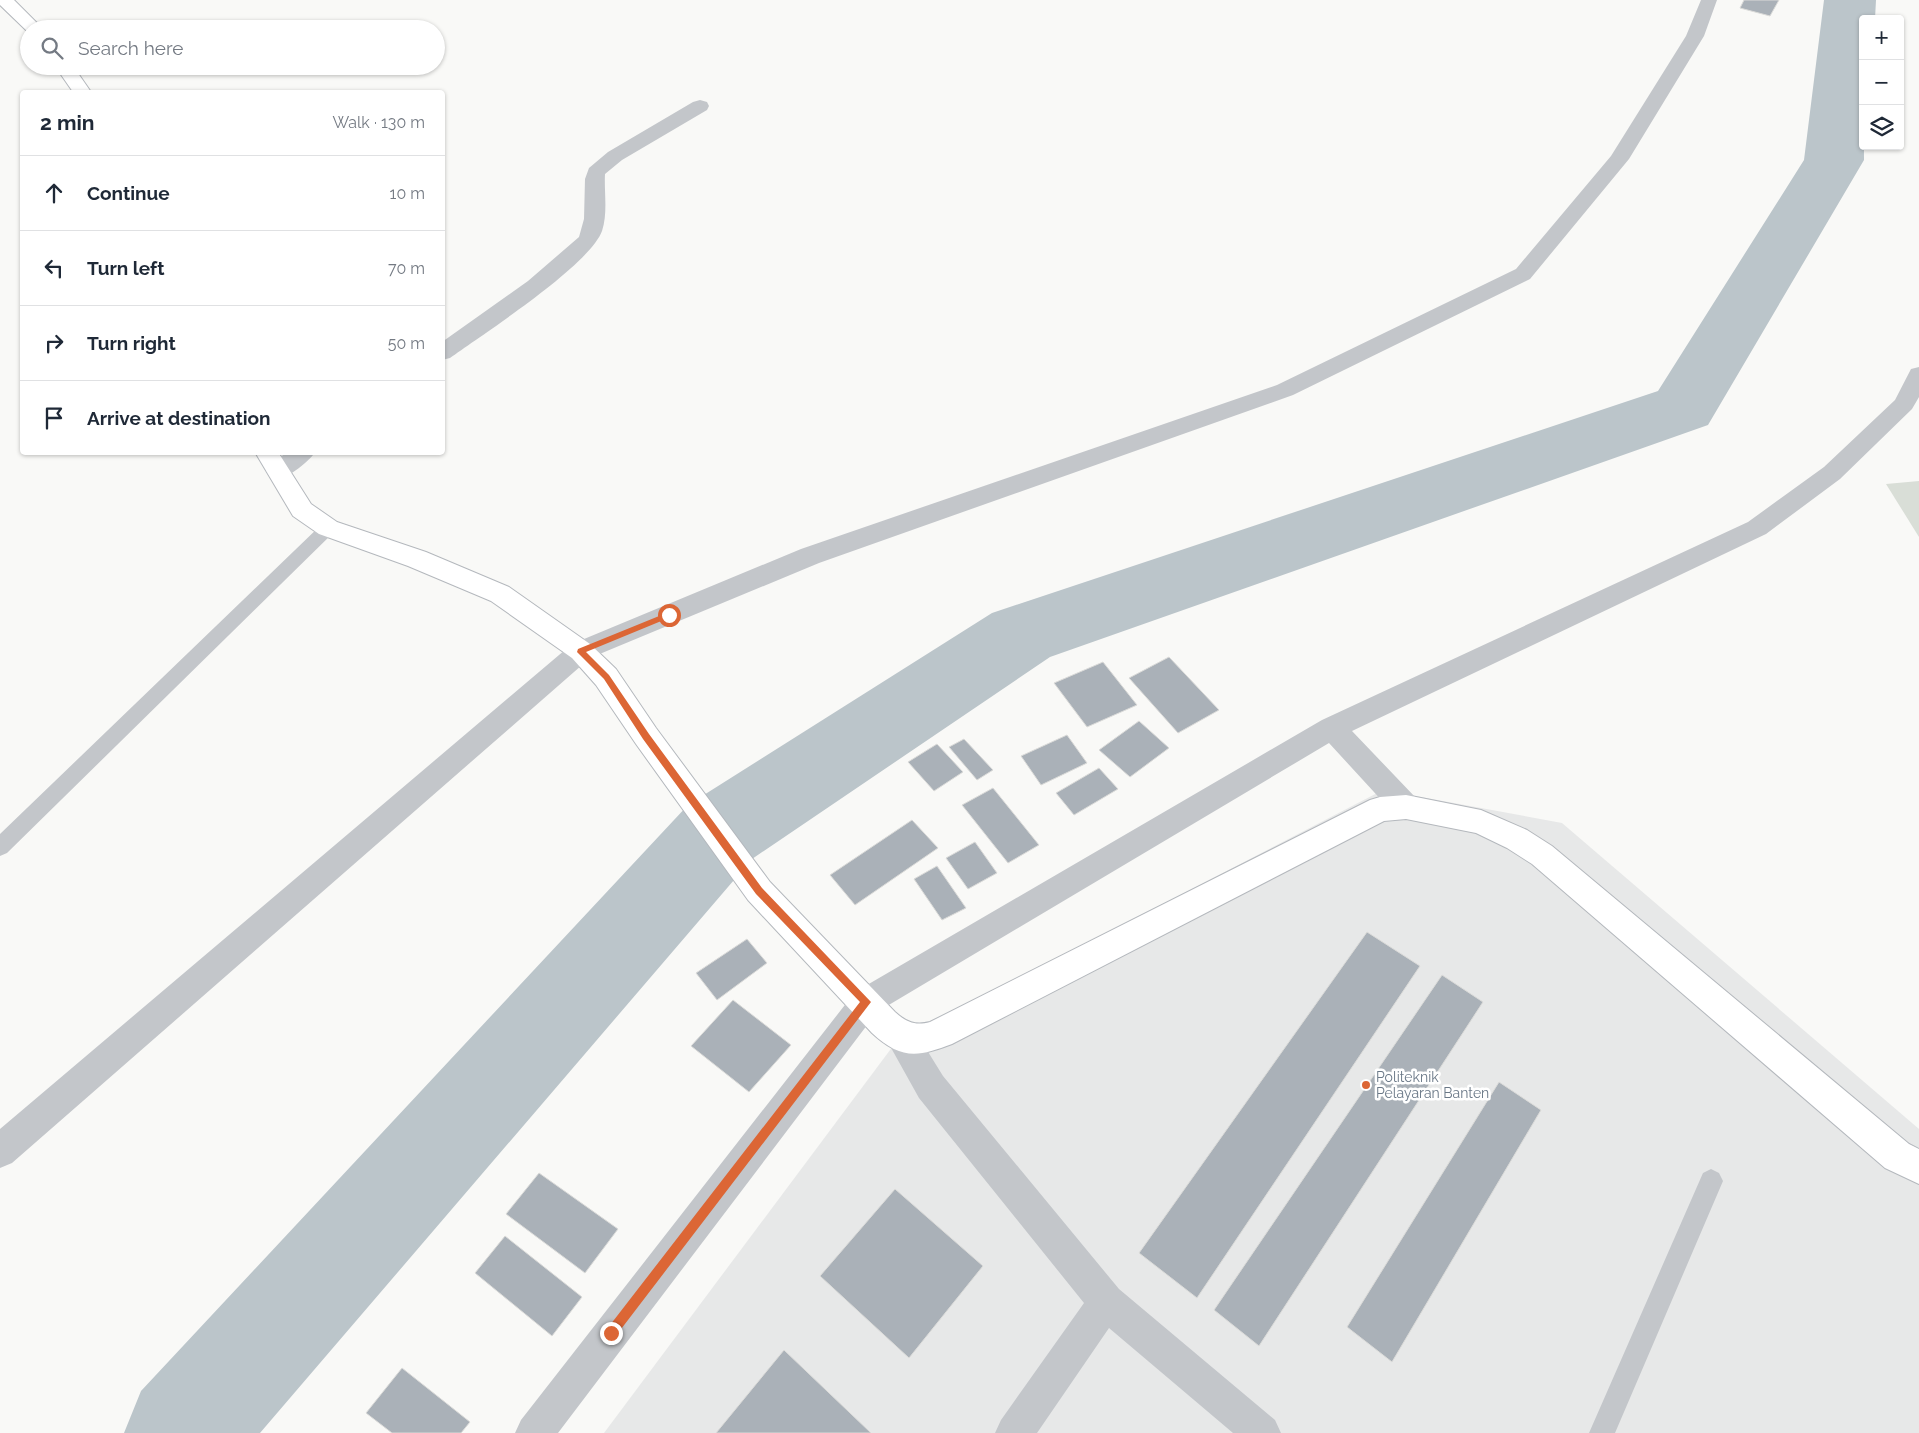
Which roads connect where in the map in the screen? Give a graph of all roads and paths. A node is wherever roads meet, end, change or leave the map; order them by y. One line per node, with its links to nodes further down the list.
1 (4, 0): 3 (main road)
2 (1709, 0): 12 (street)
3 (25, 20)
4 (70, 75): 5 (main road)
5 (81, 90)
6 (700, 106): 7 (street)
7 (445, 351)
8 (1919, 374): 13 (street)
9 (294, 455): 10 (street)
10 (272, 462): 11 (main road)
11 (328, 528): 12 (main road); 15 (lane)
12 (581, 652): 16 (main road); 18 (street)
13 (1332, 728): 14 (street); 16 (street)
14 (1406, 806): 17 (main road); 19 (main road)
15 (0, 847)
16 (866, 1002): 17 (main road); 22 (street)
17 (901, 1037): 21 (street)
18 (0, 1151)
19 (1919, 1166)
20 (1711, 1181): 25 (lane)
21 (1106, 1302): 23 (street); 24 (street)
22 (534, 1433)
23 (1014, 1433)
24 (1262, 1433)
25 (1602, 1433)

